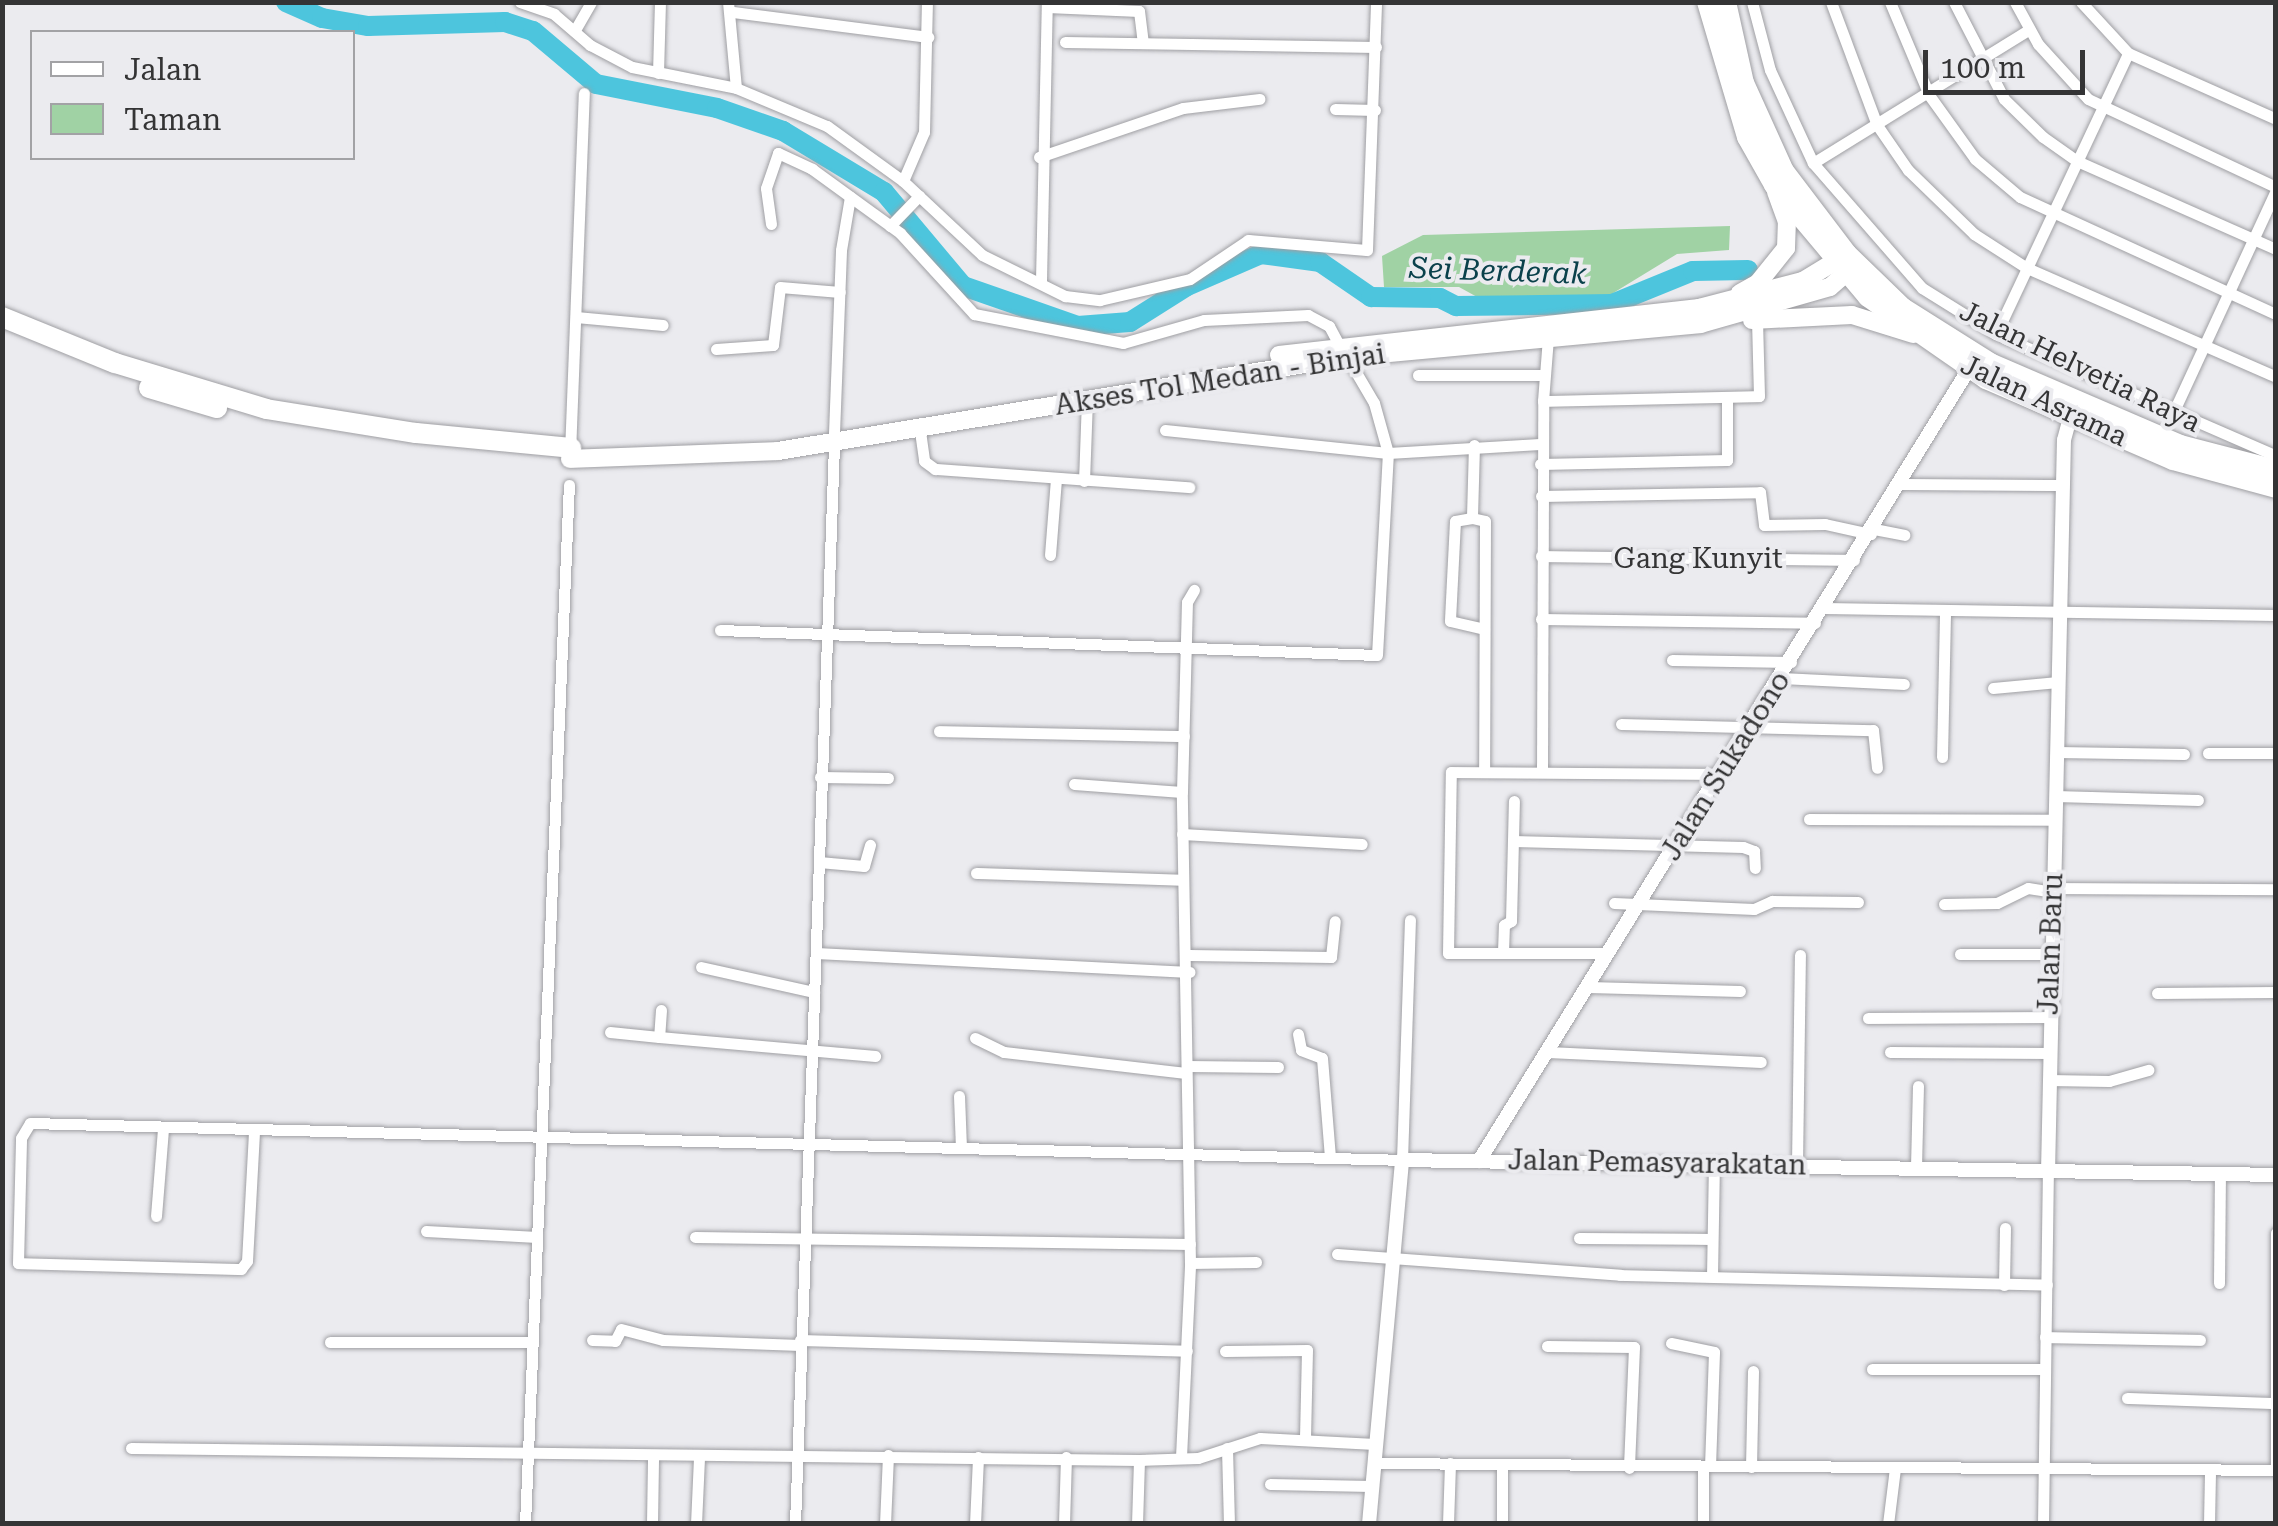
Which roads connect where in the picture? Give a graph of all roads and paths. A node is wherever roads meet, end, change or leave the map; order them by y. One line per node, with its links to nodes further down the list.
1 (520, 2): 16 (street)
2 (591, 2): 16 (street)
3 (660, 2): 24 (street)
4 (928, 2): 18 (street)
5 (1376, 2): 21 (street)
6 (1707, 2): 38 (highway, Jalan Asrama)
7 (1726, 2): 47 (highway, Jalan Asrama)
8 (1752, 2): 36 (street, Jalan Helvetia Raya)
9 (1830, 2): 33 (street)
10 (1890, 2): 27 (street)
11 (1954, 2): 23 (street)
12 (2015, 2): 17 (street)
13 (2081, 2): 22 (street)
14 (1047, 4): 20 (street); 34 (street)
15 (731, 7): 18 (street); 25 (street)
16 (575, 30): 24 (street)
17 (2028, 30): 23 (street); 29 (street)
18 (928, 37): 37 (street)
19 (1065, 42): 20 (street)
20 (1143, 43): 21 (street)
21 (1376, 47): 31 (street)
22 (2128, 53): 29 (street); 32 (street)
23 (1978, 60): 27 (street); 35 (street)
24 (658, 73): 25 (street)
25 (736, 88): 37 (street)
26 (584, 92): 55 (street)
27 (1928, 95): 33 (street); 42 (street)
28 (1259, 98): 34 (street)
29 (2102, 108): 35 (street); 39 (street)
30 (1335, 109): 31 (street)
31 (1375, 110): 49 (street)
32 (2276, 119)
33 (1877, 124): 36 (street); 48 (street)
34 (1040, 157): 49 (street)
35 (2077, 161): 42 (street); 45 (street)
36 (1813, 164): 61 (street, Jalan Helvetia Raya)
37 (903, 181): 41 (street)
38 (1774, 185): 47 (highway, Jalan Asrama); 52 (main road)
39 (2276, 188): 45 (street)
40 (850, 197): 43 (street); 44 (street); 50 (street)
41 (917, 198): 44 (street); 49 (street)
42 (2052, 215): 48 (street); 51 (street)
43 (770, 224)
44 (892, 224): 66 (street)
45 (2254, 239): 46 (street); 51 (street)
46 (2276, 249)
47 (1846, 264): 52 (main road, Akses Tol Medan - Binjai); 57 (main road, Akses Tol Medan - Binjai); 60 (highway, Jalan Asrama); 77 (highway, Jalan Asrama)
48 (2026, 268): 61 (street); 64 (street)
49 (1040, 281)
50 (840, 292): 65 (street); 80 (street)
51 (2230, 293): 53 (street); 64 (street)
52 (1722, 303): 62 (main road, Akses Tol Medan - Binjai)
53 (2276, 314)
54 (2, 317): 83 (highway)
55 (576, 317): 58 (street); 83 (street)
56 (1756, 320): 57 (main road); 60 (main road); 73 (street)
57 (1710, 322): 63 (main road, Akses Tol Medan - Binjai)
58 (663, 325)
59 (2, 330): 83 (highway)
60 (1913, 334): 67 (highway, Jalan Asrama)
61 (1996, 334): 76 (street, Jalan Helvetia Raya)
62 (1484, 338): 63 (main road, Akses Tol Medan - Binjai); 66 (main road, Akses Tol Medan - Binjai); 69 (street)
63 (1548, 338): 70 (street)
64 (2206, 347): 71 (street); 76 (street)
65 (716, 349)
66 (1343, 351): 72 (main road, Akses Tol Medan - Binjai); 75 (main road, Akses Tol Medan - Binjai); 84 (street)
67 (1969, 369): 77 (highway, Jalan Asrama); 90 (street, Jalan Sukadono)
68 (1418, 374): 69 (street)
69 (1484, 374): 70 (street)
70 (1544, 375): 74 (street)
71 (2276, 378)
72 (1087, 400): 75 (main road, Akses Tol Medan - Binjai); 89 (street)
73 (1727, 400): 74 (street); 86 (street)
74 (1543, 401): 81 (street)
75 (1002, 410): 79 (main road, Akses Tol Medan - Binjai); 80 (main road, Akses Tol Medan - Binjai)
76 (2173, 413): 85 (street, Jalan Helvetia Raya)
77 (2069, 422): 87 (highway, Jalan Asrama); 92 (street, Jalan Baru); 94 (highway, Jalan Asrama)
78 (1165, 430): 84 (street)
79 (920, 431): 80 (main road, Akses Tol Medan - Binjai); 88 (street)
80 (834, 439): 83 (main road, Akses Tol Medan - Binjai); 111 (street)
81 (1540, 444): 82 (street); 86 (street)
82 (1474, 445): 84 (street); 96 (street)
83 (570, 453)
84 (1388, 453): 112 (street)
85 (2276, 456)
86 (1540, 464): 95 (street)
87 (2276, 470)
88 (1056, 480): 89 (street); 99 (street)
89 (1084, 481): 93 (street)
90 (1903, 484): 92 (street); 97 (street, Jalan Sukadono)
91 (569, 485): 193 (street)
92 (2063, 485): 104 (street, Jalan Baru)
93 (1189, 487)
94 (2276, 488)
95 (1541, 496): 97 (street); 100 (street)
96 (1472, 518): 109 (street); 109 (street)
97 (1873, 531): 98 (street); 101 (street, Jalan Sukadono)
98 (1904, 535)
99 (1050, 555)
100 (1542, 556): 101 (street, Gang Kunyit); 107 (street)
101 (1854, 560): 103 (street, Jalan Sukadono)
102 (1194, 590): 112 (street)
103 (1824, 608): 105 (street); 108 (street, Jalan Sukadono)
104 (2059, 611): 105 (street); 106 (street); 116 (street, Jalan Baru)
105 (1944, 612): 127 (street)
106 (2276, 615)
107 (1541, 619): 108 (street); 130 (street)
108 (1815, 623): 114 (street, Jalan Sukadono)
109 (1484, 629): 129 (street)
110 (720, 630): 111 (street)
111 (826, 634): 112 (street); 132 (street)
112 (1187, 645): 122 (street)
113 (1672, 660): 114 (street)
114 (1791, 662): 115 (street, Jalan Sukadono)
115 (1781, 678): 117 (street); 120 (street, Jalan Sukadono)
116 (2058, 682): 118 (street); 123 (street, Jalan Baru)
117 (1904, 684)
118 (1993, 688)
119 (1622, 724): 120 (street)
120 (1750, 726): 128 (street); 131 (street, Jalan Sukadono)
121 (938, 731): 122 (street)
122 (1184, 736): 135 (street)
123 (2056, 752): 126 (street); 136 (street, Jalan Baru)
124 (2208, 753): 125 (street)
125 (2276, 753)
126 (2184, 754)
127 (1942, 757)
128 (1878, 768)
129 (1484, 770): 130 (street); 158 (street)
130 (1542, 771): 131 (street)
131 (1719, 774): 144 (street, Jalan Sukadono)
132 (820, 777): 133 (street); 146 (street)
133 (888, 778)
134 (1074, 784): 135 (street)
135 (1182, 792): 141 (street)
136 (2055, 796): 137 (street); 140 (street, Jalan Baru)
137 (2198, 800)
138 (1514, 802): 142 (street)
139 (1809, 819): 140 (street)
140 (2054, 820): 151 (street, Jalan Baru)
141 (1182, 834): 143 (street); 149 (street)
142 (1513, 841): 144 (street); 158 (street)
143 (1362, 844)
144 (1676, 844): 147 (street); 155 (street, Jalan Sukadono)
145 (870, 845): 146 (street)
146 (818, 862): 159 (street)
147 (1755, 868)
148 (976, 873): 149 (street)
149 (1182, 880): 163 (street)
150 (2276, 889): 151 (street)
151 (2053, 890): 154 (street); 162 (street, Jalan Baru)
152 (1858, 902): 155 (street)
153 (1614, 904): 155 (street)
154 (1944, 904)
155 (1639, 905): 160 (street, Jalan Sukadono)
156 (1334, 920): 163 (street)
157 (1410, 920): 198 (street)
158 (1503, 952): 160 (street)
159 (816, 953): 166 (street); 169 (street)
160 (1608, 953): 167 (street, Jalan Sukadono)
161 (1960, 954): 162 (street)
162 (2050, 954): 173 (street, Jalan Baru)
163 (1189, 955): 166 (street)
164 (1800, 955): 200 (street)
165 (701, 966): 169 (street)
166 (1190, 972): 186 (street)
167 (1588, 988): 168 (street); 180 (street, Jalan Sukadono)
168 (1740, 991)
169 (814, 992): 179 (street)
170 (2157, 992): 171 (street)
171 (2276, 992)
172 (661, 1010): 177 (street)
173 (2049, 1017): 174 (street); 182 (street, Jalan Baru)
174 (1868, 1018)
175 (610, 1032): 177 (street)
176 (1298, 1034): 197 (street)
177 (659, 1036): 179 (street)
178 (976, 1038): 186 (street)
179 (810, 1049): 183 (street); 194 (street)
180 (1548, 1052): 184 (street); 199 (street, Jalan Sukadono)
181 (1890, 1052): 182 (street)
182 (2049, 1053): 188 (street, Jalan Baru)
183 (875, 1056)
184 (1761, 1062)
185 (1278, 1067): 186 (street)
186 (1186, 1070): 196 (street)
187 (2148, 1070): 188 (street)
188 (2048, 1080): 203 (street, Jalan Baru)
189 (1918, 1086): 202 (street)
190 (959, 1096): 195 (street)
191 (163, 1128): 192 (street); 192 (street); 206 (street)
192 (254, 1132): 193 (street)
193 (540, 1139): 194 (street); 210 (street)
194 (807, 1145): 195 (street); 212 (street)
195 (961, 1147): 196 (street)
196 (1189, 1154): 197 (street); 215 (street)
197 (1330, 1158): 198 (street)
198 (1402, 1160): 199 (street, Jalan Pemasyarakatan); 217 (street)
199 (1479, 1162): 201 (street, Jalan Pemasyarakatan)
200 (1797, 1164): 201 (street, Jalan Pemasyarakatan); 202 (street, Jalan Pemasyarakatan)
201 (1714, 1166): 214 (street)
202 (1916, 1167): 203 (street, Jalan Pemasyarakatan)
203 (2048, 1172): 204 (street, Jalan Pemasyarakatan); 223 (street, Jalan Baru)
204 (2220, 1176): 205 (street, Jalan Pemasyarakatan); 221 (street)
205 (2276, 1176)
206 (156, 1216)
207 (2005, 1228): 222 (street)
208 (426, 1231): 210 (street)
209 (2276, 1233): 238 (street)
210 (537, 1237): 228 (street)
211 (695, 1237): 212 (street)
212 (804, 1237): 215 (street); 229 (street)
213 (1579, 1238): 214 (street)
214 (1712, 1239): 220 (street)
215 (1190, 1244): 219 (street)
216 (1337, 1254): 217 (street)
217 (1394, 1256): 220 (street); 241 (street)
218 (1256, 1262): 219 (street)
219 (1190, 1263): 232 (street)
220 (1712, 1276): 222 (street)
221 (2219, 1283)
222 (2004, 1285): 223 (street)
223 (2047, 1285): 224 (street, Jalan Baru)
224 (2045, 1337): 226 (street); 235 (street, Jalan Baru)
225 (592, 1340): 229 (street)
226 (2200, 1340)
227 (330, 1342): 228 (street)
228 (533, 1342): 244 (street)
229 (800, 1342): 232 (street); 245 (street)
230 (1671, 1343): 256 (street)
231 (1547, 1346): 258 (street)
232 (1187, 1351): 251 (street)
233 (1225, 1351): 240 (street)
234 (1872, 1368): 235 (street)
235 (2044, 1368): 262 (street, Jalan Baru)
236 (1753, 1371): 257 (street)
237 (2126, 1398): 238 (street)
238 (2274, 1404): 239 (street)
239 (2274, 1420): 260 (street)
240 (1305, 1438): 241 (street); 243 (street)
241 (1375, 1444): 253 (street)
242 (131, 1448): 244 (street)
243 (1227, 1448): 251 (street); 273 (street)
244 (528, 1453): 248 (street); 265 (street)
245 (797, 1456): 246 (street); 250 (street); 268 (street)
246 (888, 1456): 249 (street); 269 (street)
247 (1066, 1456): 249 (street); 252 (street); 271 (street)
248 (653, 1457): 250 (street); 266 (street)
249 (978, 1457): 270 (street)
250 (700, 1458): 267 (street)
251 (1181, 1458): 252 (street)
252 (1140, 1460): 272 (street)
253 (1374, 1462): 254 (street); 264 (street)
254 (1450, 1463): 255 (street); 275 (street)
255 (1502, 1465): 258 (street); 276 (street)
256 (1706, 1466): 257 (street); 258 (street); 277 (street)
257 (1752, 1467): 259 (street)
258 (1630, 1468)
259 (1895, 1468): 262 (street); 278 (street)
260 (2276, 1468): 261 (street)
261 (2210, 1471): 262 (street); 280 (street)
262 (2044, 1472): 279 (street, Jalan Baru)
263 (1270, 1484): 264 (street)
264 (1371, 1486): 274 (street)
265 (524, 1524)
266 (652, 1524)
267 (696, 1524)
268 (795, 1524)
269 (885, 1524)
270 (976, 1524)
271 (1064, 1524)
272 (1138, 1524)
273 (1229, 1524)
274 (1369, 1524)
275 (1448, 1524)
276 (1502, 1524)
277 (1703, 1524)
278 (1888, 1524)
279 (2043, 1524)
280 (2209, 1524)

